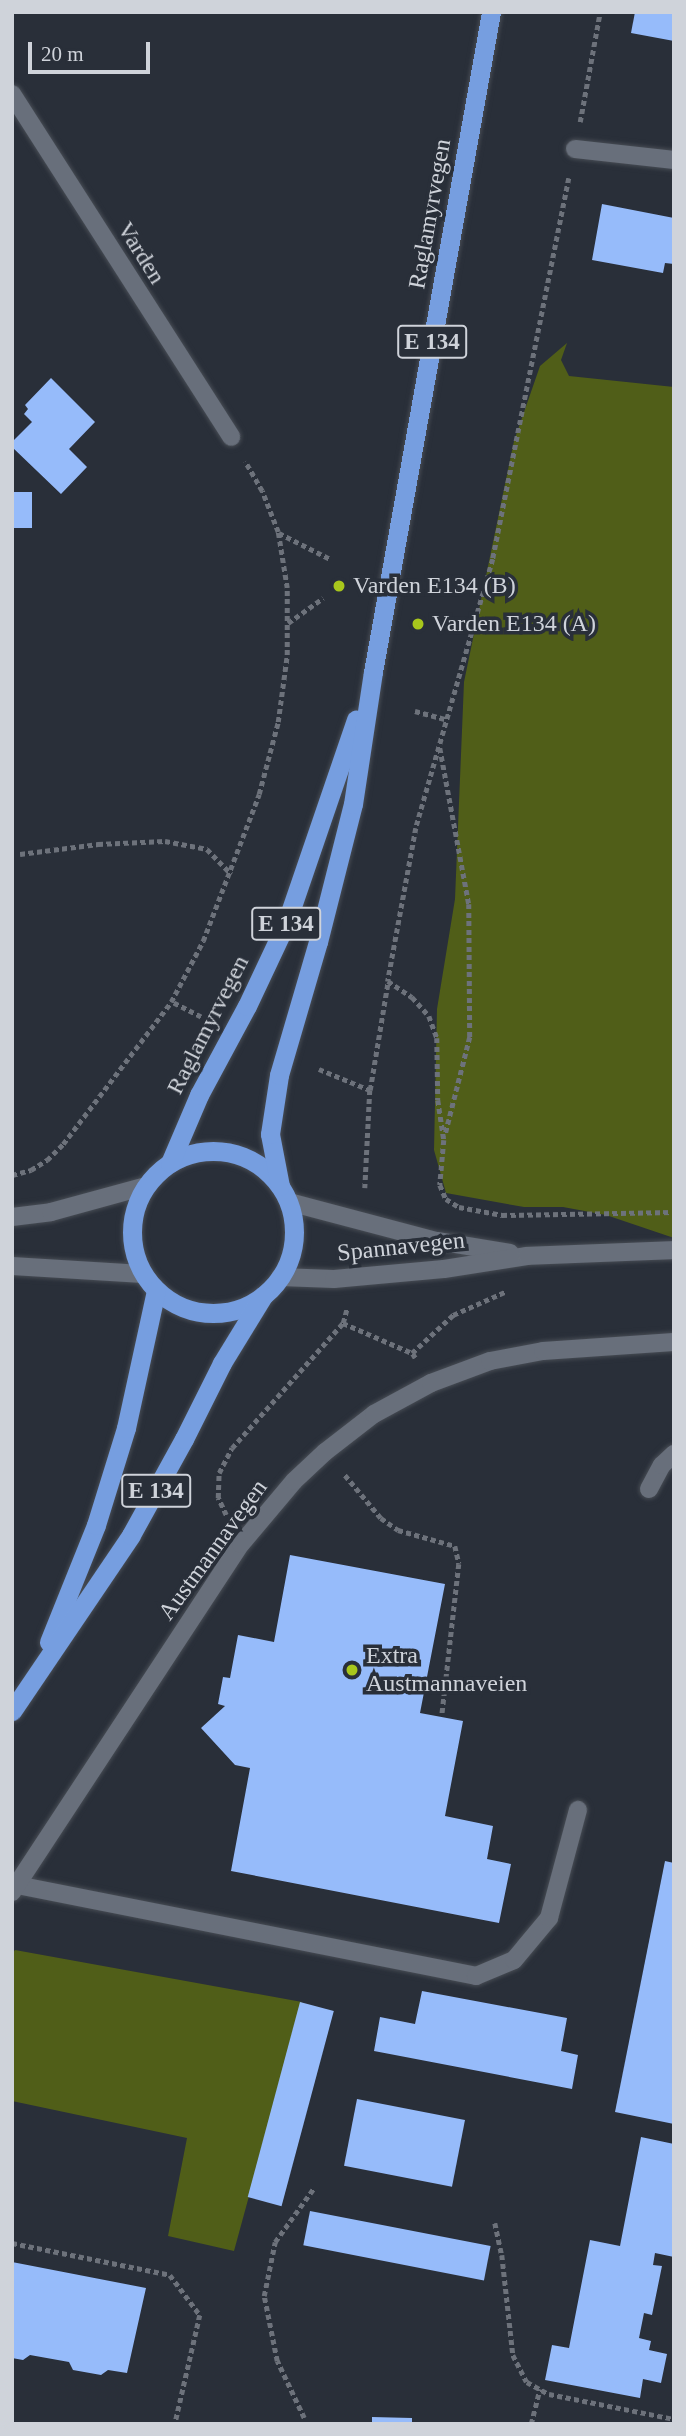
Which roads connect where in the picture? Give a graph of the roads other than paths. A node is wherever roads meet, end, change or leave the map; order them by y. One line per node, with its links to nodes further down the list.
1 (491, 12): 6 (highway, Raglamyrvegen / E 134)
2 (12, 94): 5 (street, Varden)
3 (575, 149): 4 (street)
4 (674, 160)
5 (231, 437)
6 (373, 671): 7 (highway, Raglamyrvegen / E 134); 9 (highway, Raglamyrvegen / E 134)
7 (170, 1163): 8 (highway, E 134); 9 (highway, E 134)
8 (146, 1186): 10 (street); 14 (highway, E 134)
9 (284, 1194): 12 (street, Spannavegen); 15 (highway, E 134)
10 (12, 1217)
11 (674, 1250): 12 (street, Spannavegen)
12 (527, 1256): 15 (street, Spannavegen)
13 (12, 1266): 14 (street)
14 (143, 1274): 16 (highway, E 134)
15 (280, 1277): 17 (highway, E 134)
16 (156, 1290): 17 (highway, E 134); 21 (highway, E 134)
17 (264, 1295): 21 (highway, E 134)
18 (674, 1342): 24 (street, Austmannavegen)
19 (674, 1454): 20 (street)
20 (649, 1489)
21 (34, 1679): 22 (highway, E 134)
22 (12, 1712)
23 (578, 1810): 24 (street)
24 (15, 1888)

